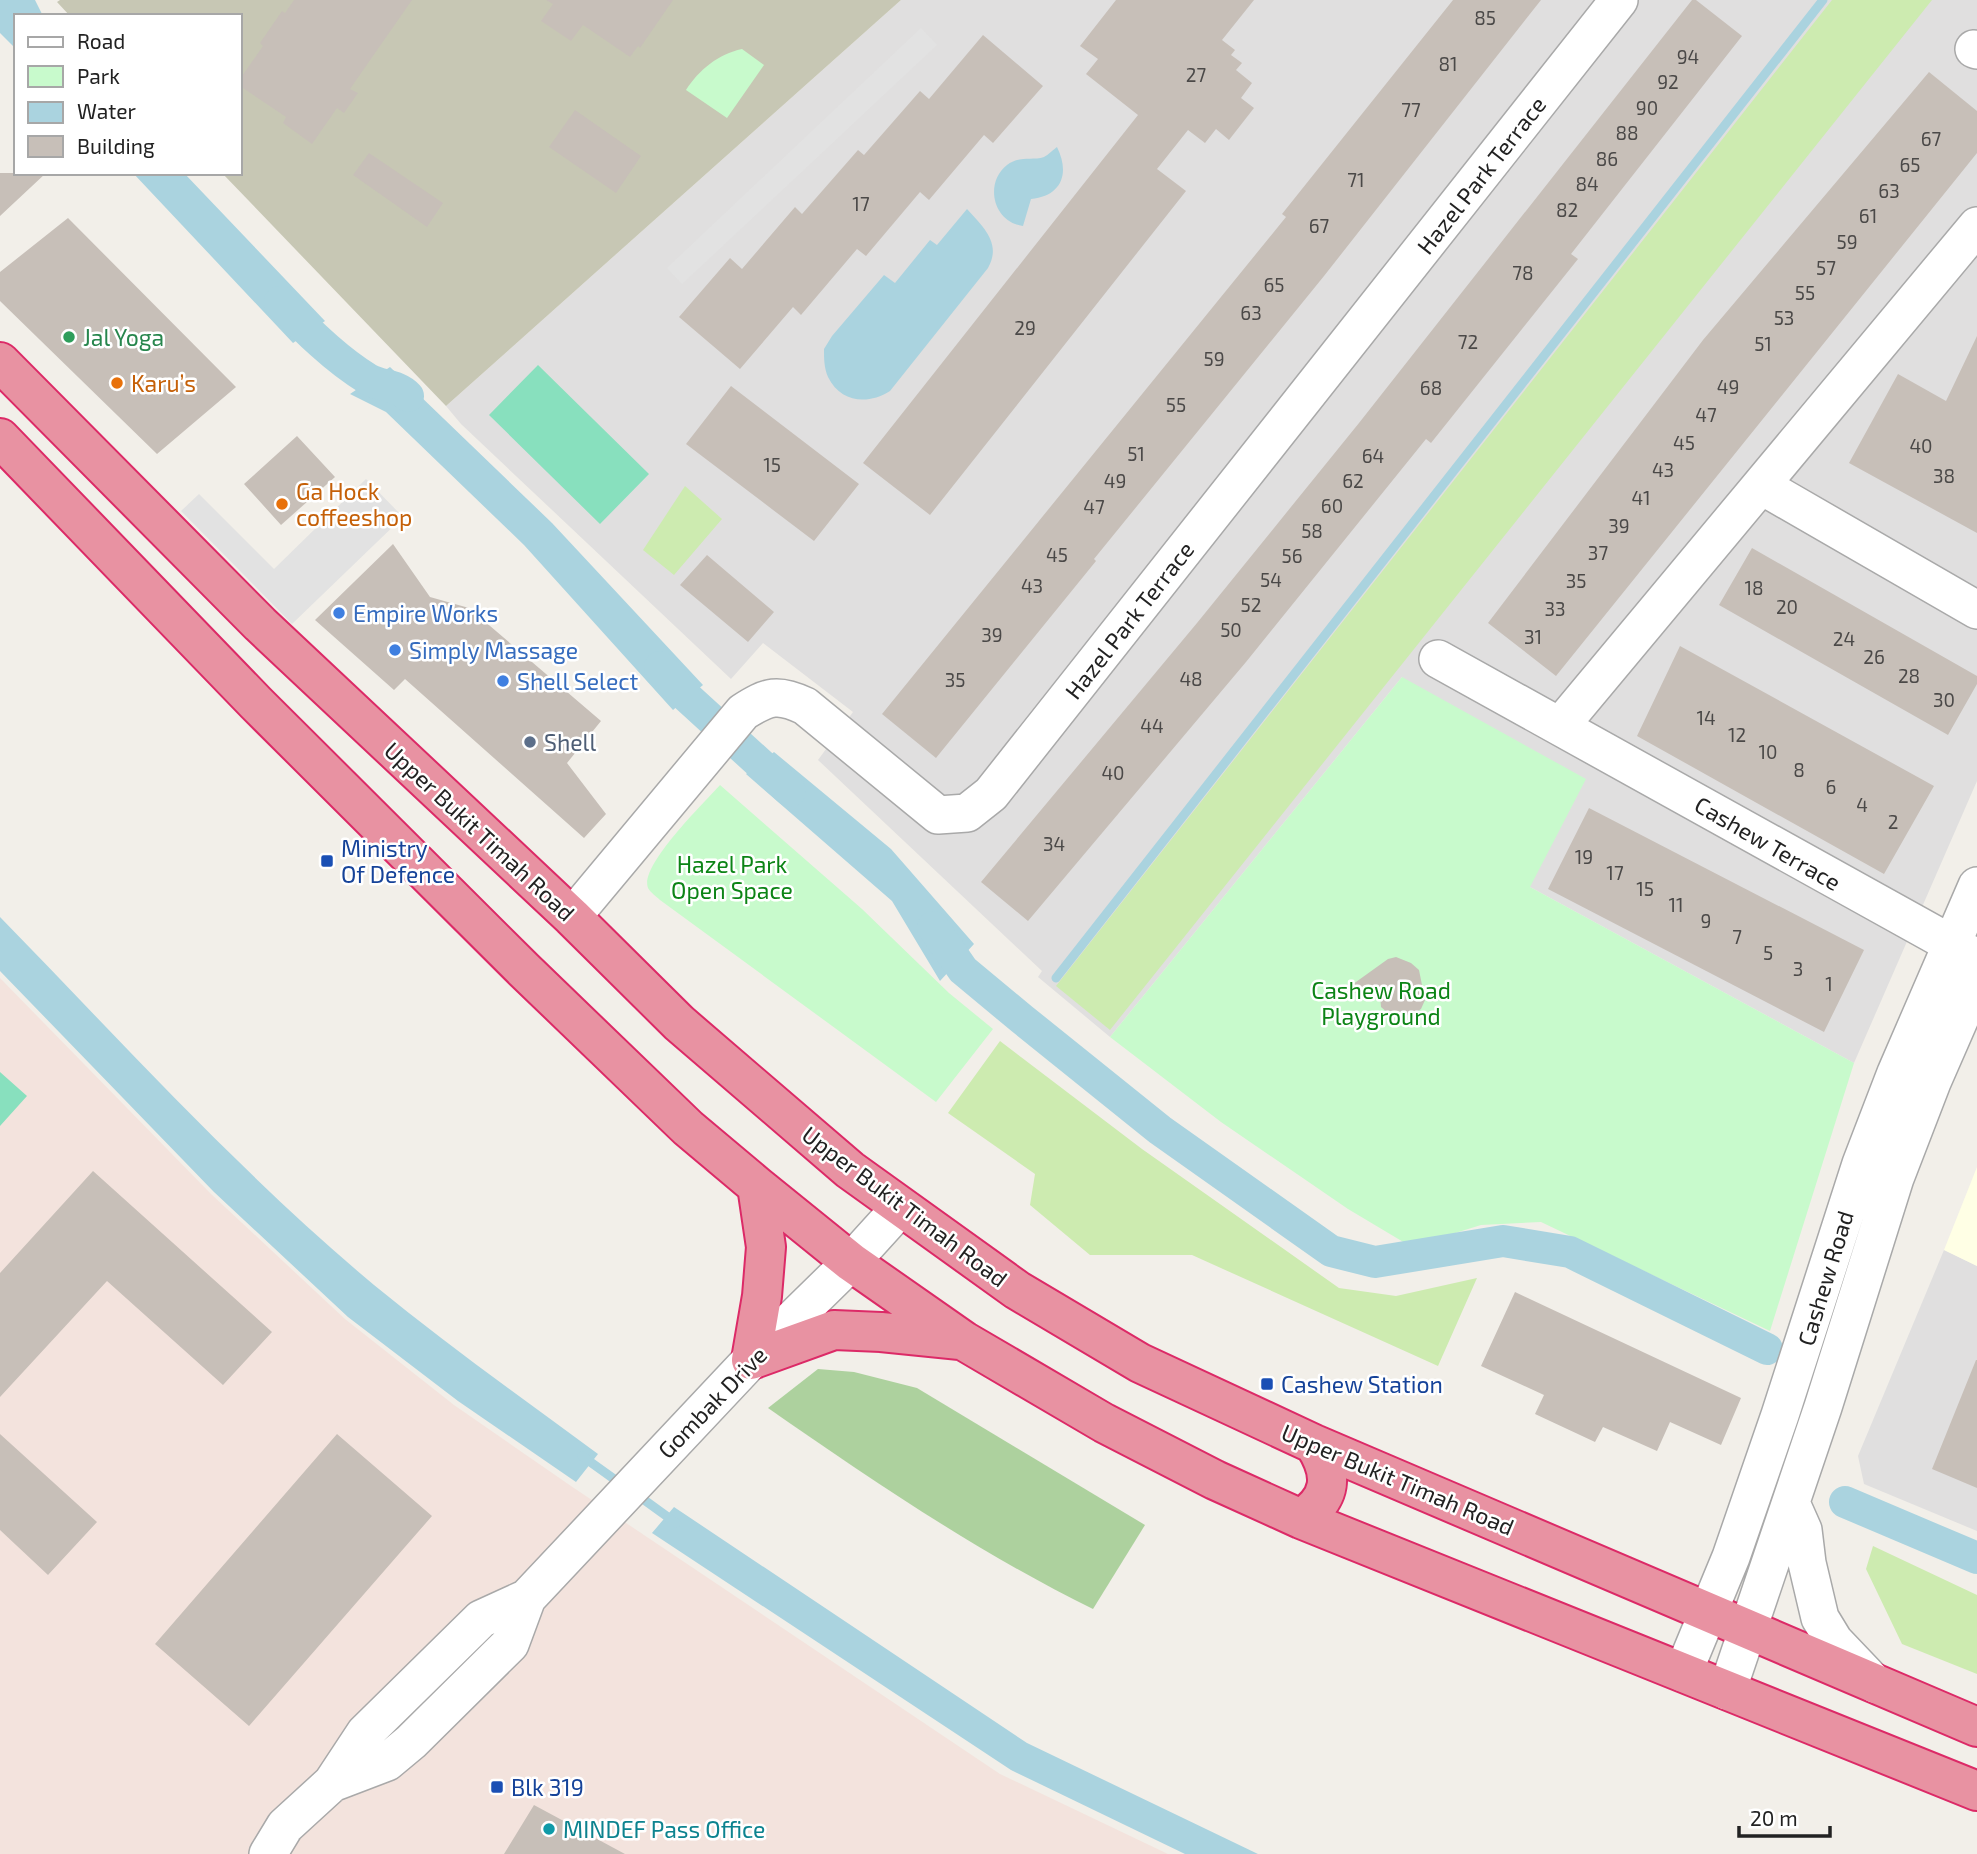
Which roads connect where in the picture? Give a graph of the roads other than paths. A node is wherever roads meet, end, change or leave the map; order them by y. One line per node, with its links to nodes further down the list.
1 (1619, 0): 10 (street, Hazel Park Terrace)
2 (1977, 226): 5 (street)
3 (0, 362): 10 (highway, Upper Bukit Timah Road)
4 (0, 438): 13 (highway)
5 (1762, 486): 6 (street); 8 (street)
6 (1977, 610)
7 (1438, 659): 8 (street, Cashew Terrace)
8 (1561, 725): 11 (street, Cashew Terrace)
9 (1977, 886): 11 (street, Cashew Road)
10 (572, 917): 14 (highway, Upper Bukit Timah Road)
11 (1964, 951): 21 (street, Cashew Road)
12 (1977, 979): 19 (street, Cashew Road)
13 (757, 1186): 15 (highway); 17 (highway)
14 (900, 1208): 15 (street, Gombak Drive); 18 (highway, Upper Bukit Timah Road)
15 (851, 1262): 16 (highway); 17 (street, Gombak Drive)
16 (964, 1341): 17 (highway); 20 (highway)
17 (751, 1360): 28 (street, Gombak Drive)
18 (1314, 1444): 20 (highway); 21 (highway, Upper Bukit Timah Road)
19 (1791, 1503): 22 (street, Cashew Road); 24 (street)
20 (1301, 1519): 23 (highway)
21 (1708, 1613): 22 (highway, Upper Bukit Timah Road); 23 (street, Cashew Road)
22 (1748, 1630): 24 (highway, Upper Bukit Timah Road); 25 (street, Cashew Road)
23 (1683, 1673): 25 (highway)
24 (1877, 1686): 26 (highway, Upper Bukit Timah Road)
25 (1727, 1690): 27 (highway)
26 (1977, 1727)
27 (1977, 1791)
28 (268, 1854)

